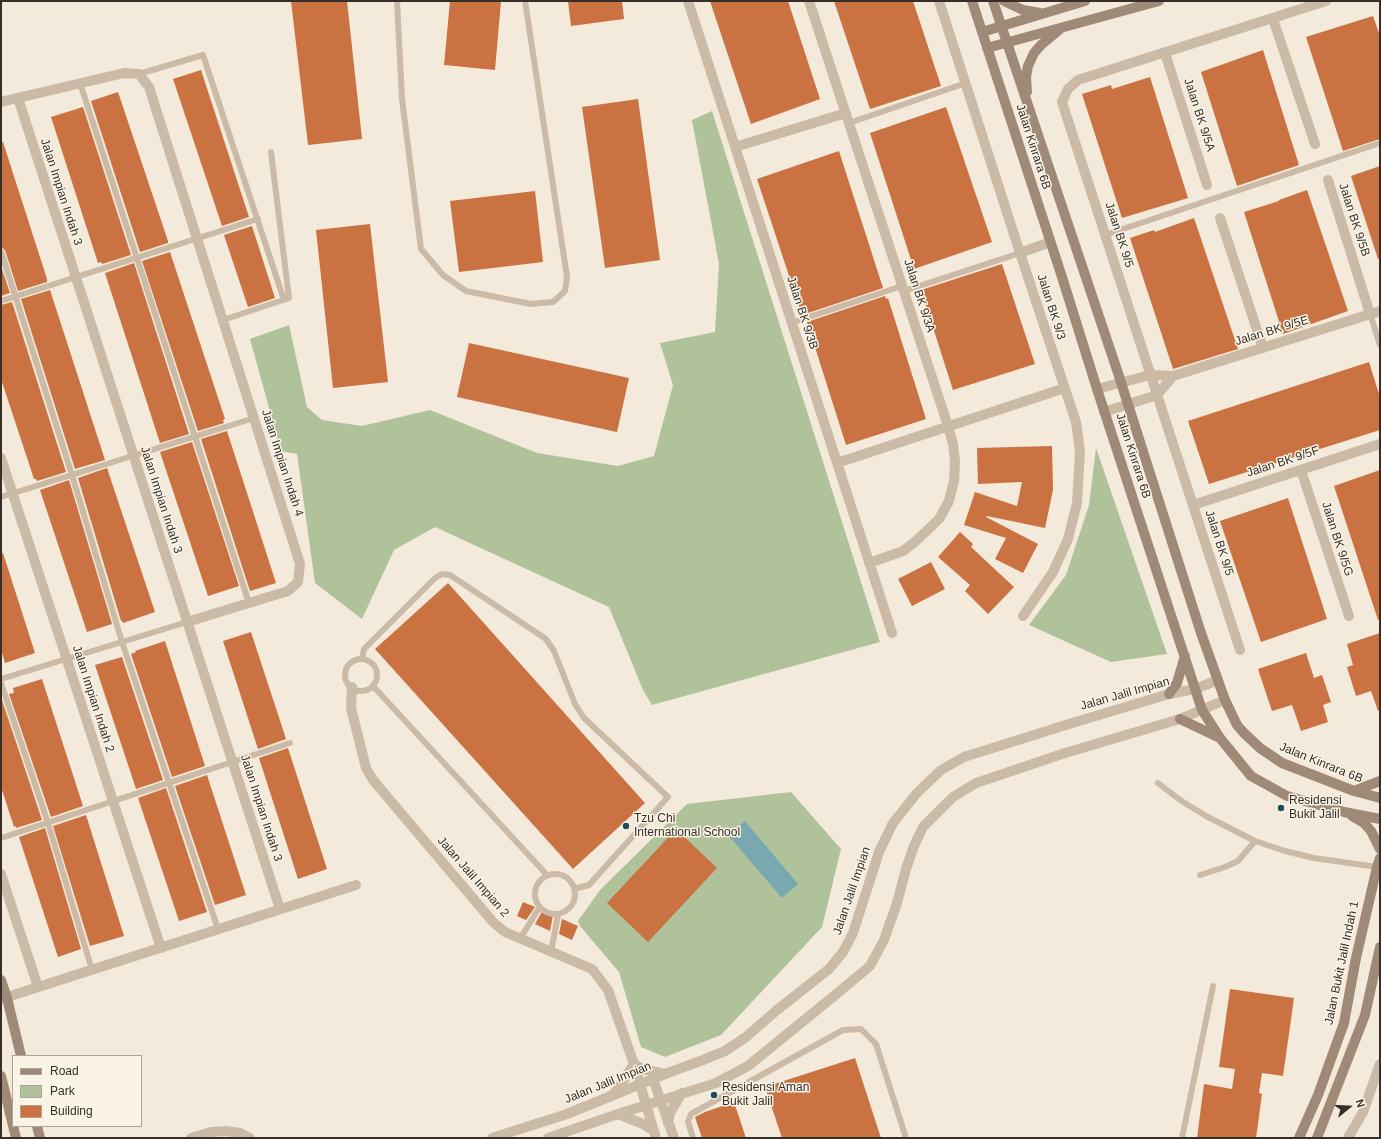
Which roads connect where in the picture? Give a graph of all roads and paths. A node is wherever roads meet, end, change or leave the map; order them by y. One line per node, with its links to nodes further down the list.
1 (397, 1): 2 (lane)
2 (525, 1)
3 (688, 1): 30 (street, Jalan BK 9/3B)
4 (809, 1): 26 (street, Jalan BK 9/3A)
5 (939, 1): 22 (street, Jalan BK 9/3)
6 (972, 1): 16 (street, Jalan Kinrara 6B)
7 (993, 1): 14 (street, Jalan Kinrara 6B)
8 (1004, 1): 12 (street)
9 (1085, 1): 12 (street)
10 (1159, 1): 15 (street)
11 (1326, 1): 13 (street, Jalan BK 9/5)
12 (1045, 13): 14 (street)
13 (1273, 19): 19 (street, Jalan BK 9/5); 29 (street)
14 (1002, 26): 16 (street); 17 (street, Jalan Kinrara 6B)
15 (1062, 27): 17 (street); 25 (street)
16 (982, 32): 18 (street, Jalan Kinrara 6B)
17 (1007, 42): 18 (street); 25 (street, Jalan Kinrara 6B)
18 (987, 48): 38 (street, Jalan Kinrara 6B)
19 (1165, 53): 33 (street, Jalan BK 9/5A); 36 (street, Jalan BK 9/5)
20 (139, 74): 21 (street); 35 (lane); 37 (street, Jalan Impian Indah 4)
21 (80, 83): 23 (street); 41 (lane)
22 (966, 83): 27 (lane); 40 (street, Jalan BK 9/3)
23 (18, 98): 24 (street); 42 (street, Jalan Impian Indah 3)
24 (1, 102)
25 (1028, 105): 54 (street, Jalan Kinrara 6B)
26 (846, 113): 27 (street, Jalan BK 9/3A); 30 (street)
27 (849, 123): 43 (street, Jalan BK 9/3A)
28 (1380, 143): 36 (lane)
29 (1315, 144)
30 (735, 147): 49 (street, Jalan BK 9/3B)
31 (271, 152): 45 (lane)
32 (1328, 180): 47 (street, Jalan BK 9/5B)
33 (1208, 185)
34 (1220, 218): 51 (street)
35 (258, 219): 37 (lane); 45 (lane)
36 (1105, 235): 52 (street, Jalan BK 9/5)
37 (198, 238): 41 (lane); 48 (street, Jalan Impian Indah 4)
38 (1050, 242): 40 (street); 56 (street, Jalan Kinrara 6B)
39 (1, 251): 44 (lane)
40 (1020, 253): 43 (lane); 55 (street, Jalan BK 9/3)
41 (137, 258): 42 (lane); 62 (lane)
42 (76, 277): 44 (lane); 64 (street, Jalan Impian Indah 3)
43 (903, 288): 49 (lane); 61 (street, Jalan BK 9/3A)
44 (16, 297): 46 (lane); 68 (lane)
45 (284, 300): 48 (lane)
46 (1, 301)
47 (1375, 313): 50 (lane); 51 (street, Jalan BK 9/5E)
48 (223, 320): 60 (street, Jalan Impian Indah 4)
49 (792, 323): 66 (street, Jalan BK 9/3B)
50 (1380, 345)
51 (1263, 348): 53 (street, Jalan BK 9/5E)
52 (1150, 374): 53 (street, Jalan BK 9/5E); 54 (street, Jalan BK 9/5E); 57 (street, Jalan BK 9/5)
53 (1173, 376): 57 (street)
54 (1121, 382): 56 (street, Jalan BK 9/5E); 58 (street, Jalan Kinrara 6B)
55 (1065, 388): 61 (street); 74 (street, Jalan BK 9/3)
56 (1097, 389): 59 (street, Jalan Kinrara 6B)
57 (1157, 395): 58 (street); 71 (street, Jalan BK 9/5)
58 (1128, 405): 59 (street); 84 (street, Jalan Kinrara 6B)
59 (1104, 412): 80 (street, Jalan Kinrara 6B)
60 (254, 418): 62 (lane); 73 (street, Jalan Impian Indah 4)
61 (948, 426): 66 (street); 72 (street, Jalan BK 9/3A)
62 (195, 436): 64 (lane); 73 (lane)
63 (1380, 444): 67 (street, Jalan BK 9/5F)
64 (133, 455): 68 (lane); 76 (street, Jalan Impian Indah 3)
65 (1, 458): 69 (street, Jalan Impian Indah 2)
66 (837, 463): 72 (street, Jalan BK 9/3B)
67 (1302, 470): 71 (street, Jalan BK 9/5F); 75 (street, Jalan BK 9/5G)
68 (72, 475): 69 (lane); 78 (lane)
69 (13, 493): 70 (lane); 81 (street, Jalan Impian Indah 2)
70 (1, 497)
71 (1193, 505): 79 (street, Jalan BK 9/5)
72 (869, 563): 77 (street, Jalan BK 9/3B)
73 (249, 603): 76 (street, Jalan Impian Indah 4)
74 (1023, 616)
75 (1349, 616)
76 (187, 622): 78 (lane); 95 (street, Jalan Impian Indah 3)
77 (892, 633)
78 (122, 642): 81 (lane); 97 (lane)
79 (1240, 650)
80 (1184, 656): 88 (street, Jalan Kinrara 6B); 89 (street)
81 (67, 659): 83 (lane); 101 (street, Jalan Impian Indah 2)
82 (362, 659): 86 (lane); 87 (lane); 113 (lane)
83 (1, 679)
84 (1218, 680): 88 (street, Jalan Jalil Impian); 90 (street, Jalan Kinrara 6B)
85 (1, 683): 104 (lane)
86 (373, 686): 87 (lane); 110 (lane)
87 (352, 687): 118 (street, Jalan Jalil Impian 2)
88 (1195, 689): 89 (street, Jalan Jalil Impian); 91 (street, Jalan Kinrara 6B)
89 (1169, 694): 130 (street, Jalan Jalil Impian)
90 (1225, 700): 91 (street); 99 (street, Jalan Kinrara 6B)
91 (1202, 710): 92 (street); 93 (street, Jalan Kinrara 6B)
92 (1180, 719): 93 (street); 134 (street)
93 (1220, 738): 102 (street, Jalan Kinrara 6B)
94 (290, 742): 95 (lane)
95 (232, 762): 97 (lane); 115 (street, Jalan Impian Indah 3)
96 (1380, 780): 99 (street)
97 (169, 783): 101 (lane); 117 (lane)
98 (1158, 783): 106 (lane)
99 (1354, 791): 100 (street, Jalan Kinrara 6B)
100 (1380, 798)
101 (113, 801): 104 (lane); 120 (street, Jalan Impian Indah 2)
102 (1344, 812): 103 (street, Jalan Kinrara 6B); 107 (street)
103 (1380, 819)
104 (48, 823): 105 (lane); 122 (lane)
105 (1, 838)
106 (1255, 841): 108 (lane); 111 (lane)
107 (1380, 849)
108 (1378, 863): 154 (street, Jalan Bukit Jalil Indah 1)
109 (1, 874): 125 (street)
110 (547, 875): 113 (lane); 114 (lane)
111 (1200, 875)
112 (356, 885): 115 (street)
113 (574, 889): 116 (lane)
114 (539, 908): 116 (lane); 118 (lane)
115 (280, 909): 117 (street)
116 (558, 915): 121 (lane)
117 (218, 929): 120 (street)
118 (520, 939): 121 (street, Jalan Jalil Impian 2)
119 (1380, 947): 155 (street)
120 (161, 948): 122 (street)
121 (551, 952): 128 (street, Jalan Jalil Impian 2)
122 (92, 970): 125 (street)
123 (1, 980): 126 (street)
124 (1213, 986): 153 (lane)
125 (38, 987): 126 (street)
126 (4, 998): 127 (street)
127 (21, 1055)
128 (634, 1064): 130 (street); 133 (street, Jalan Jalil Impian 2); 135 (street)
129 (1380, 1064): 156 (street)
130 (665, 1074): 132 (street, Jalan Jalil Impian)
131 (1, 1076): 139 (street)
132 (652, 1079): 133 (street, Jalan Jalil Impian); 136 (street)
133 (640, 1084): 135 (street, Jalan Jalil Impian); 137 (street, Jalan Jalil Impian 2)
134 (682, 1094): 136 (street); 140 (street)
135 (611, 1096): 148 (street, Jalan Jalil Impian)
136 (660, 1101): 137 (street); 140 (street)
137 (645, 1105): 138 (street); 143 (street, Jalan Jalil Impian 2)
138 (618, 1114): 143 (street); 149 (street)
139 (12, 1121)
140 (668, 1123): 150 (street)
141 (13, 1127): 144 (street)
142 (37, 1127): 145 (street)
143 (655, 1134)
144 (16, 1138)
145 (40, 1138)
146 (191, 1138): 147 (street)
147 (250, 1138)
148 (492, 1138)
149 (548, 1138)
150 (674, 1138)
151 (693, 1138): 152 (lane)
152 (906, 1138)
153 (1182, 1138)
154 (1298, 1138)
155 (1317, 1138)
156 (1348, 1138)

